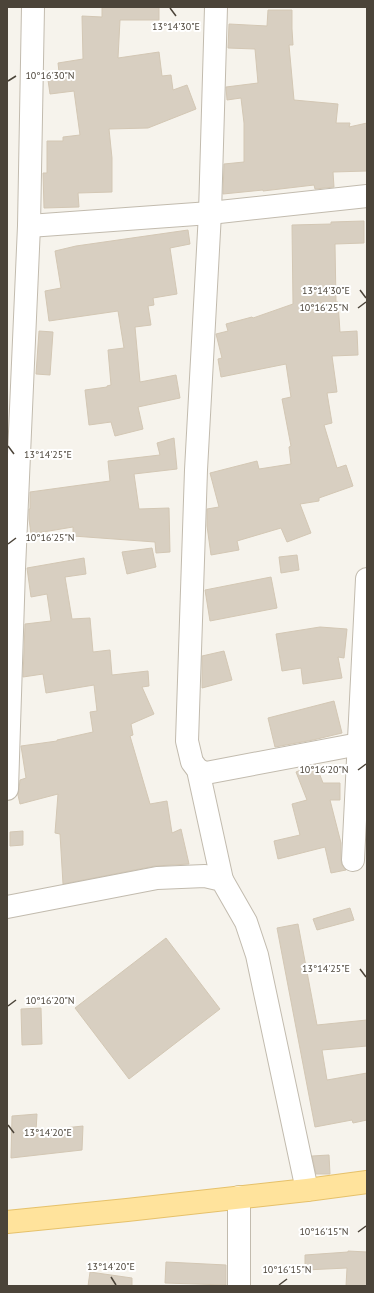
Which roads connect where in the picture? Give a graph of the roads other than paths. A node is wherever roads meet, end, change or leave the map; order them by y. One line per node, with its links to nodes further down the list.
1 (33, 7): 5 (street)
2 (216, 7): 4 (street)
3 (367, 196): 4 (street)
4 (210, 213): 5 (street); 8 (street)
5 (29, 226): 9 (street)
6 (367, 579): 7 (street)
7 (359, 744): 8 (street); 10 (street)
8 (198, 770): 11 (street)
9 (7, 789)
10 (353, 860)
11 (222, 880): 12 (street); 14 (street)
12 (7, 907)
13 (367, 1182): 14 (main road)
14 (307, 1190): 15 (main road)
15 (239, 1197): 16 (main road); 17 (street)
16 (7, 1222)
17 (239, 1286)

